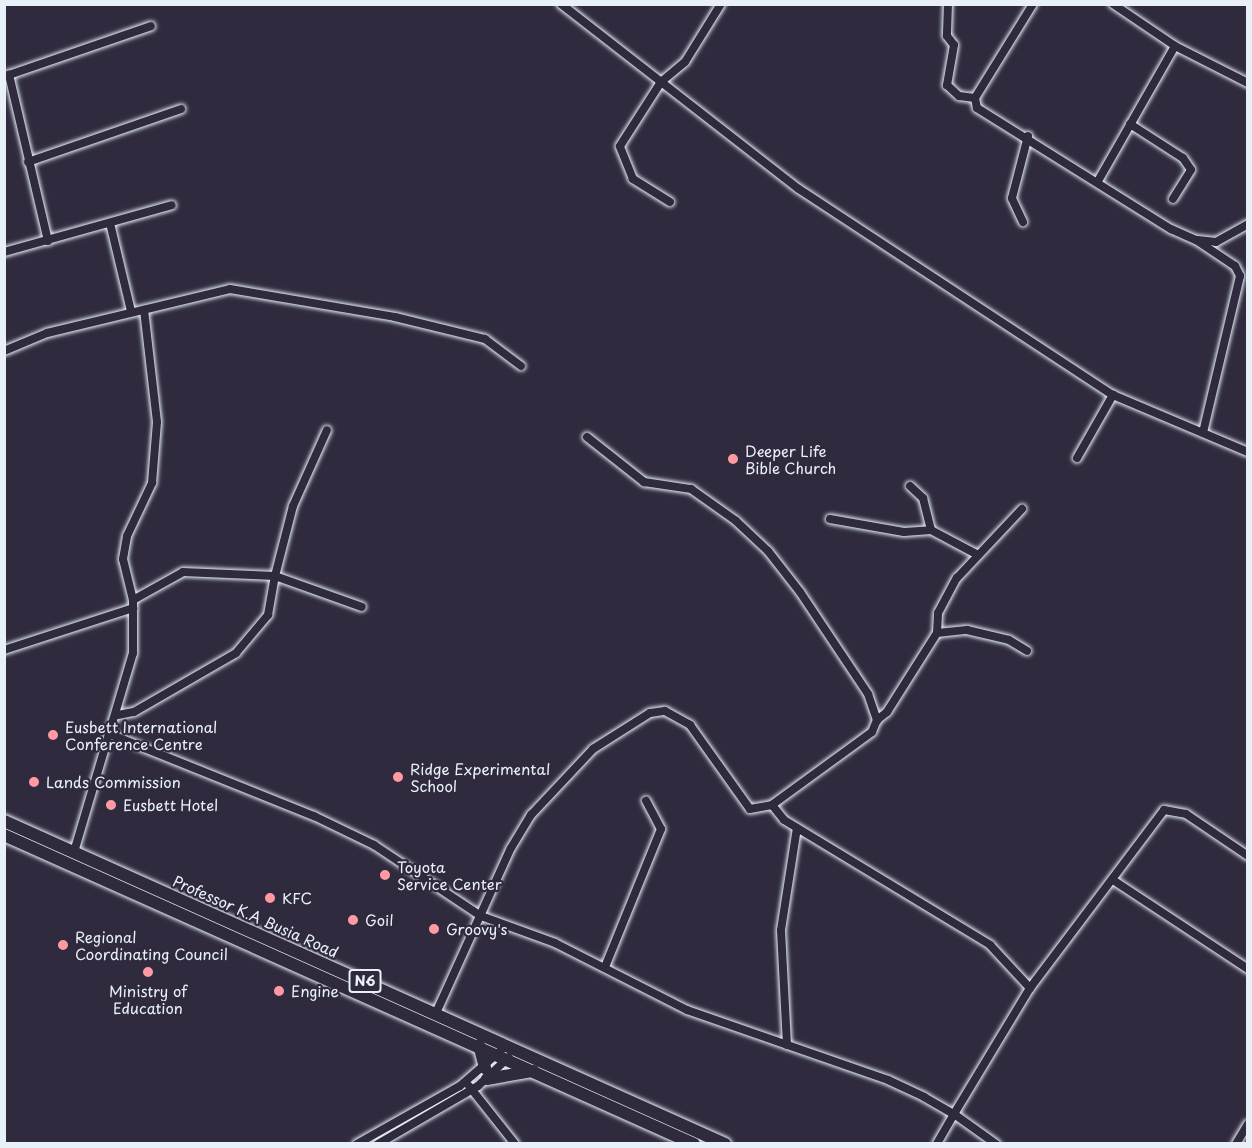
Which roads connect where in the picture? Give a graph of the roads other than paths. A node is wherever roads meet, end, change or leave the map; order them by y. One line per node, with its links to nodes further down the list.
1 (561, 4): 8 (street)
2 (721, 4): 8 (street)
3 (948, 4): 10 (street)
4 (1033, 4): 10 (street)
5 (1113, 4): 7 (street)
6 (151, 26): 14 (street)
7 (1175, 46): 9 (street); 12 (street)
8 (661, 82): 17 (street); 29 (street)
9 (1248, 83)
10 (975, 98): 13 (street)
11 (181, 109): 14 (street)
12 (1130, 124): 15 (street); 16 (street)
13 (1028, 136): 15 (street); 19 (street)
14 (28, 162): 23 (street)
15 (1098, 181): 22 (street)
16 (1173, 199)
17 (670, 202)
18 (172, 205): 20 (street)
19 (1023, 222)
20 (110, 223): 23 (street); 26 (street)
21 (1248, 224): 22 (street)
22 (1196, 240): 31 (street)
23 (48, 241): 24 (street)
24 (4, 252)
25 (144, 310): 26 (street); 28 (street); 41 (street)
26 (131, 311): 27 (street)
27 (4, 351)
28 (521, 366)
29 (1113, 395): 31 (street); 34 (street)
30 (327, 430): 40 (street)
31 (1203, 433): 33 (street)
32 (587, 437): 47 (street)
33 (1248, 452)
34 (1077, 458)
35 (910, 486): 38 (street)
36 (1022, 509): 39 (street)
37 (830, 519): 38 (street)
38 (931, 530): 39 (street)
39 (978, 555): 43 (street)
40 (275, 576): 41 (street); 42 (street); 46 (street)
41 (133, 604): 44 (street); 46 (street)
42 (362, 608)
43 (937, 633): 45 (street); 47 (street)
44 (4, 650)
45 (1027, 651)
46 (117, 715): 48 (street)
47 (877, 720): 50 (street)
48 (112, 735): 54 (street); 57 (street)
49 (646, 801): 58 (street)
50 (772, 805): 52 (street); 57 (street)
51 (4, 821): 54 (main road, Professor K.A Busia Road / N6)
52 (797, 828): 61 (street); 64 (street)
53 (4, 835): 60 (main road, Professor K.A Busia Road / N6)
54 (74, 852): 60 (main road, Professor K.A Busia Road / N6)
55 (1248, 856): 56 (street)
56 (1113, 880): 59 (street); 61 (street)
57 (481, 916): 58 (street); 62 (street)
58 (605, 967): 64 (street)
59 (1248, 969)
60 (340, 977): 62 (main road, Professor K.A Busia Road / N6); 63 (main road, Professor K.A Busia Road / N6)
61 (1030, 988): 70 (street)
62 (436, 1013): 65 (main road, Professor K.A Busia Road / N6)
63 (479, 1045): 65 (main road, Professor K.A Busia Road / N6); 67 (main road)
64 (787, 1045): 70 (street)
65 (507, 1052): 66 (main road, Professor K.A Busia Road / N6); 67 (street); 76 (main road, Professor K.A Busia Road / N6)
66 (536, 1071): 67 (main road); 75 (main road, Professor K.A Busia Road / N6)
67 (486, 1074): 68 (street); 69 (street)
68 (465, 1082): 69 (street); 72 (street)
69 (472, 1089): 73 (street); 74 (street)
70 (954, 1114): 77 (street); 78 (street)
71 (1248, 1124): 79 (street)
72 (357, 1143)
73 (378, 1143)
74 (515, 1143)
75 (694, 1143)
76 (725, 1143)
77 (937, 1143)
78 (996, 1143)
79 (1236, 1143)

